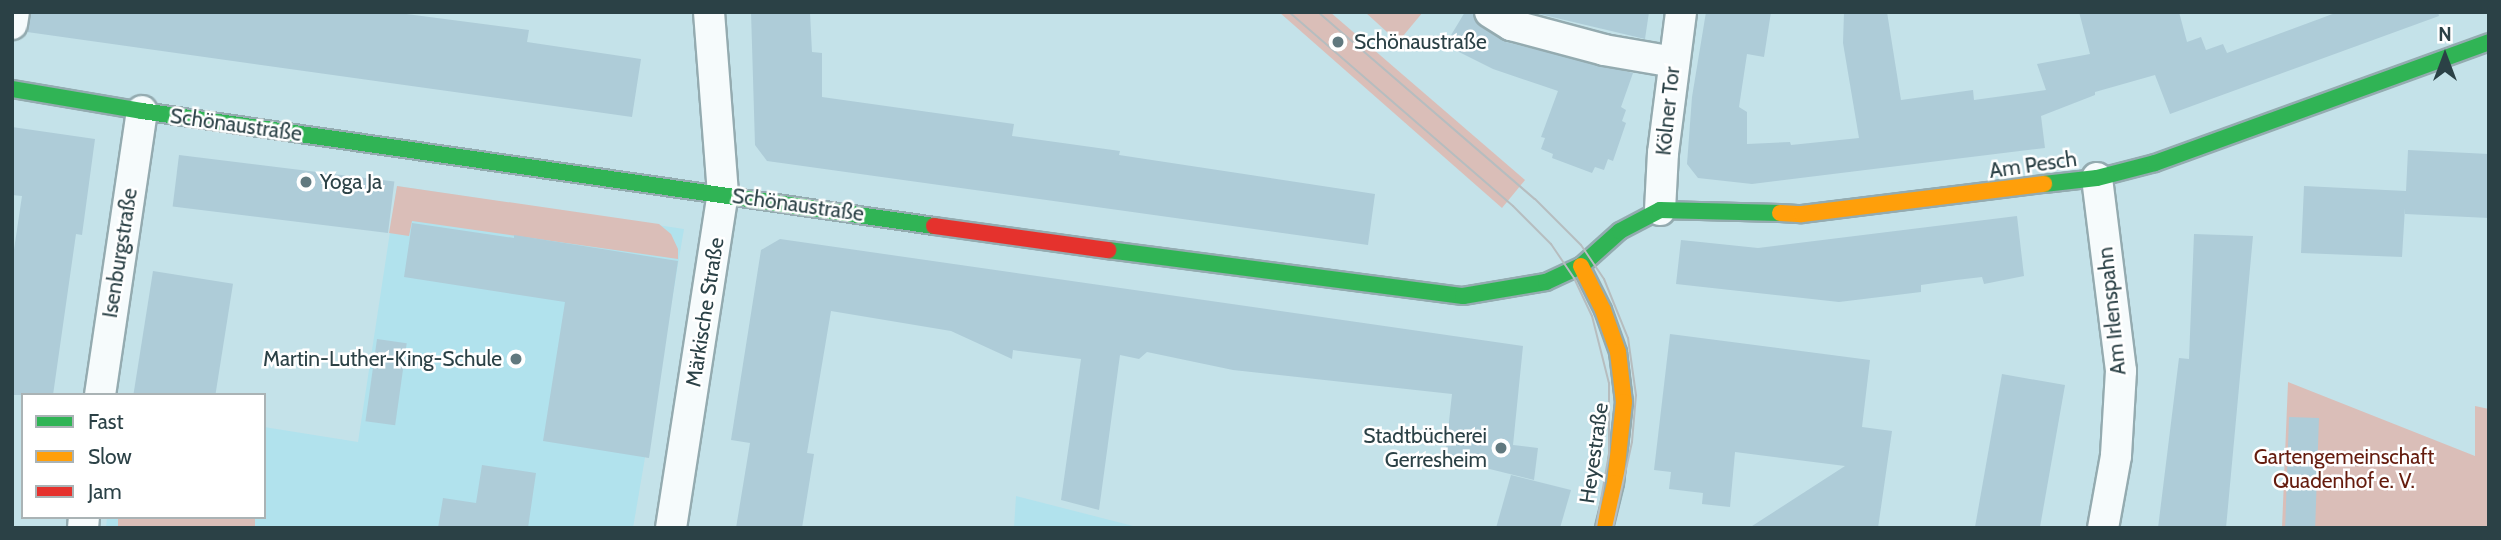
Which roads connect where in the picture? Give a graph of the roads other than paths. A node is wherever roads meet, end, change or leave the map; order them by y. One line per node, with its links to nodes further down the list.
1 (14, 12): 5 (street)
2 (709, 12): 11 (street, Märkische Straße)
3 (1490, 12): 7 (street)
4 (1681, 12): 7 (street, Kölner Tor)
5 (12, 24)
6 (2489, 42): 10 (street, Am Pesch)
7 (1674, 62): 12 (street, Kölner Tor)
8 (12, 89): 9 (street, Schönaustraße)
9 (142, 111): 11 (street, Schönaustraße); 14 (street, Isenburgstraße)
10 (2097, 177): 12 (street, Am Pesch); 17 (street, Am Irlenspahn)
11 (723, 194): 13 (street, Schönaustraße); 15 (street, Märkische Straße)
12 (1660, 210): 13 (street, Am Pesch)
13 (1581, 266): 16 (street, Heyestraße)
14 (100, 393)
15 (671, 528)
16 (1604, 528)
17 (2103, 528)

